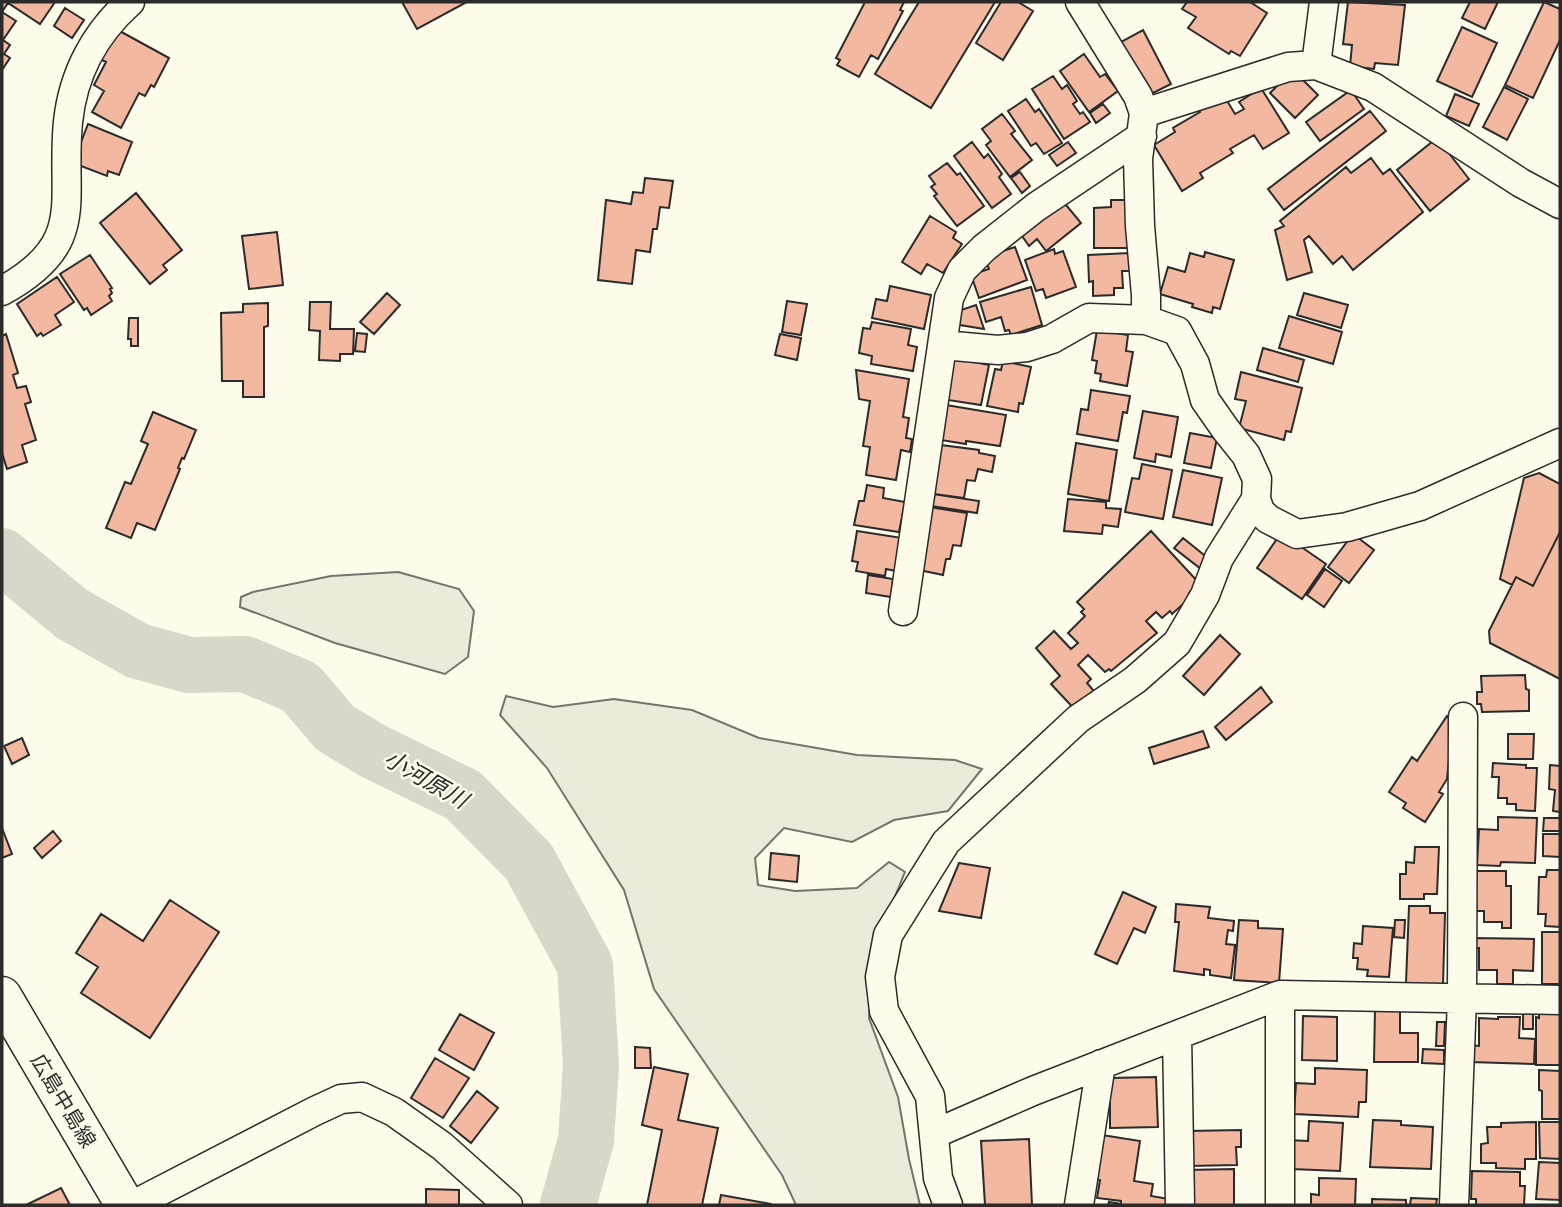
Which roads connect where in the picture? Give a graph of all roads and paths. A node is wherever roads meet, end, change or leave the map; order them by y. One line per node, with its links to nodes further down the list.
1 (130, 2): 7 (street)
2 (1080, 2): 5 (street)
3 (1324, 2): 4 (street)
4 (1316, 65): 5 (street); 6 (street)
5 (1143, 125): 8 (street); 9 (street)
6 (1560, 204)
7 (2, 291)
8 (1146, 320): 9 (street); 11 (street)
9 (943, 345): 12 (street)
10 (1560, 443): 11 (street)
11 (1256, 499): 20 (street)
12 (903, 611)
13 (1463, 717): 16 (street)
14 (1280, 995): 16 (street); 18 (street); 27 (street)
15 (2, 996): 21 (main road, 広島中島線)
16 (1462, 998): 17 (street); 28 (street)
17 (1560, 1000)
18 (1177, 1035): 19 (street); 26 (street)
19 (1101, 1065): 20 (street); 25 (street)
20 (934, 1134): 24 (street)
21 (125, 1205)
22 (133, 1205): 23 (street)
23 (508, 1205)
24 (947, 1205)
25 (1079, 1205)
26 (1180, 1205)
27 (1279, 1205)
28 (1454, 1205)

